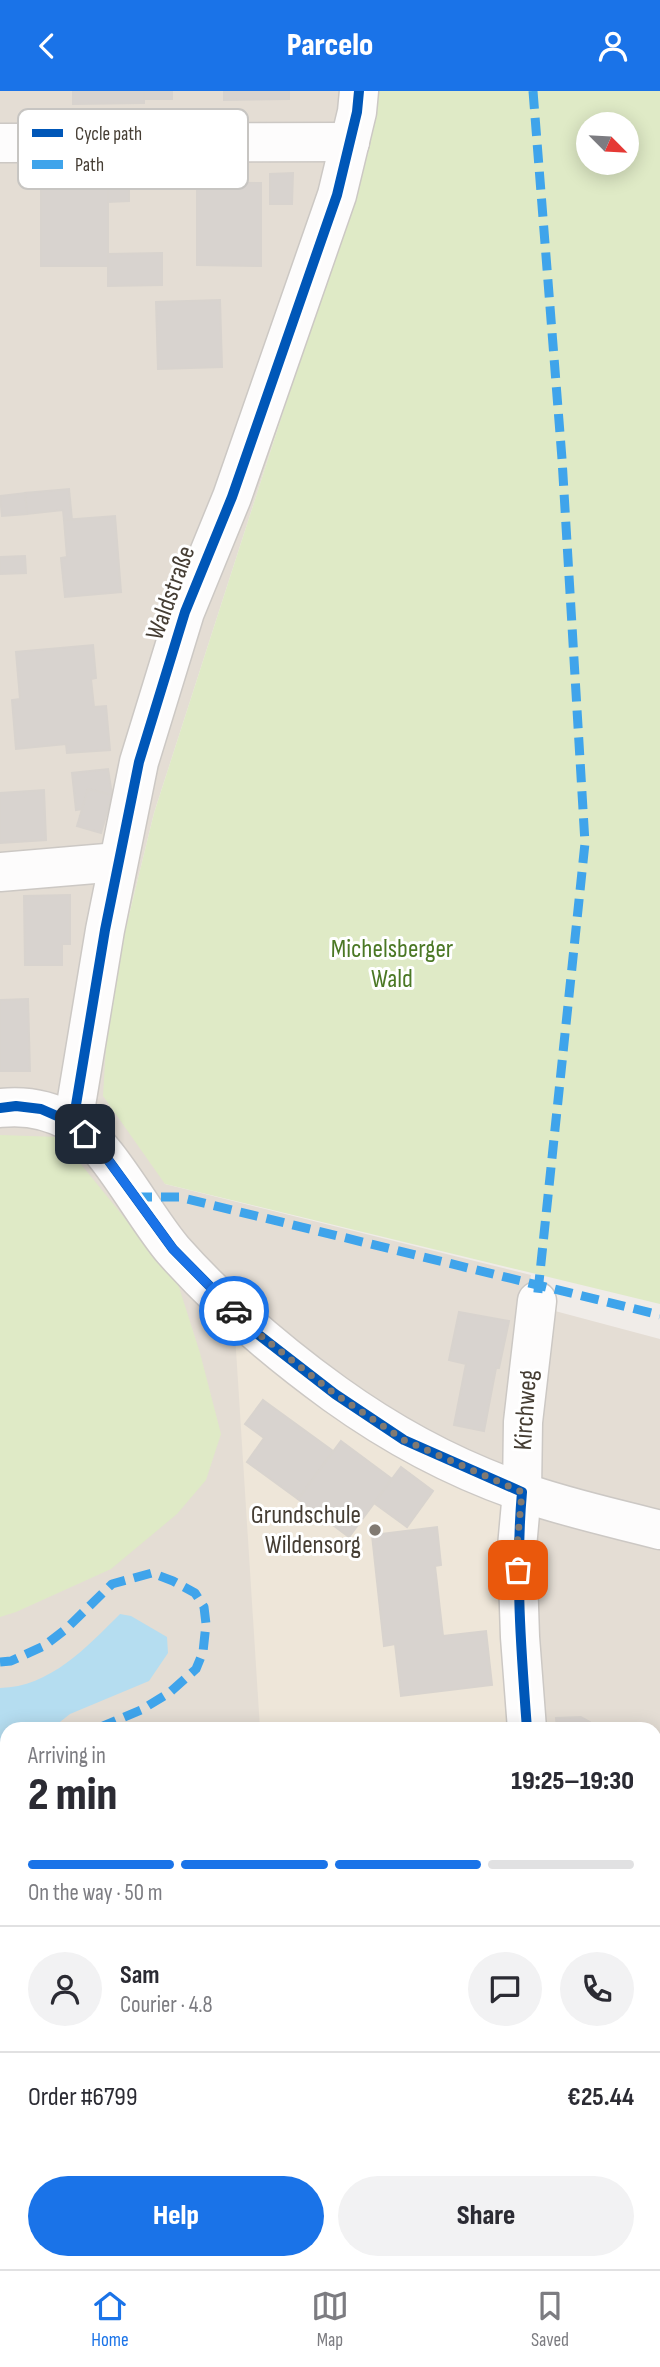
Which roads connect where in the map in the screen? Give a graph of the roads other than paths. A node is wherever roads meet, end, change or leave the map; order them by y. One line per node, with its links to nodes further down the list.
1 (359, 91): 3 (street, Waldstraße)
2 (248, 142): 3 (street)
3 (351, 142): 6 (street, Waldstraße)
4 (0, 143): 5 (street)
5 (18, 143)
6 (118, 862): 7 (street); 9 (street, Waldstraße)
7 (0, 872)
8 (0, 1108): 9 (street)
9 (73, 1123): 11 (street)
10 (537, 1301): 11 (street, Kirchweg)
11 (522, 1492): 12 (street); 13 (street, Kirchweg)
12 (660, 1530)
13 (526, 1722)

